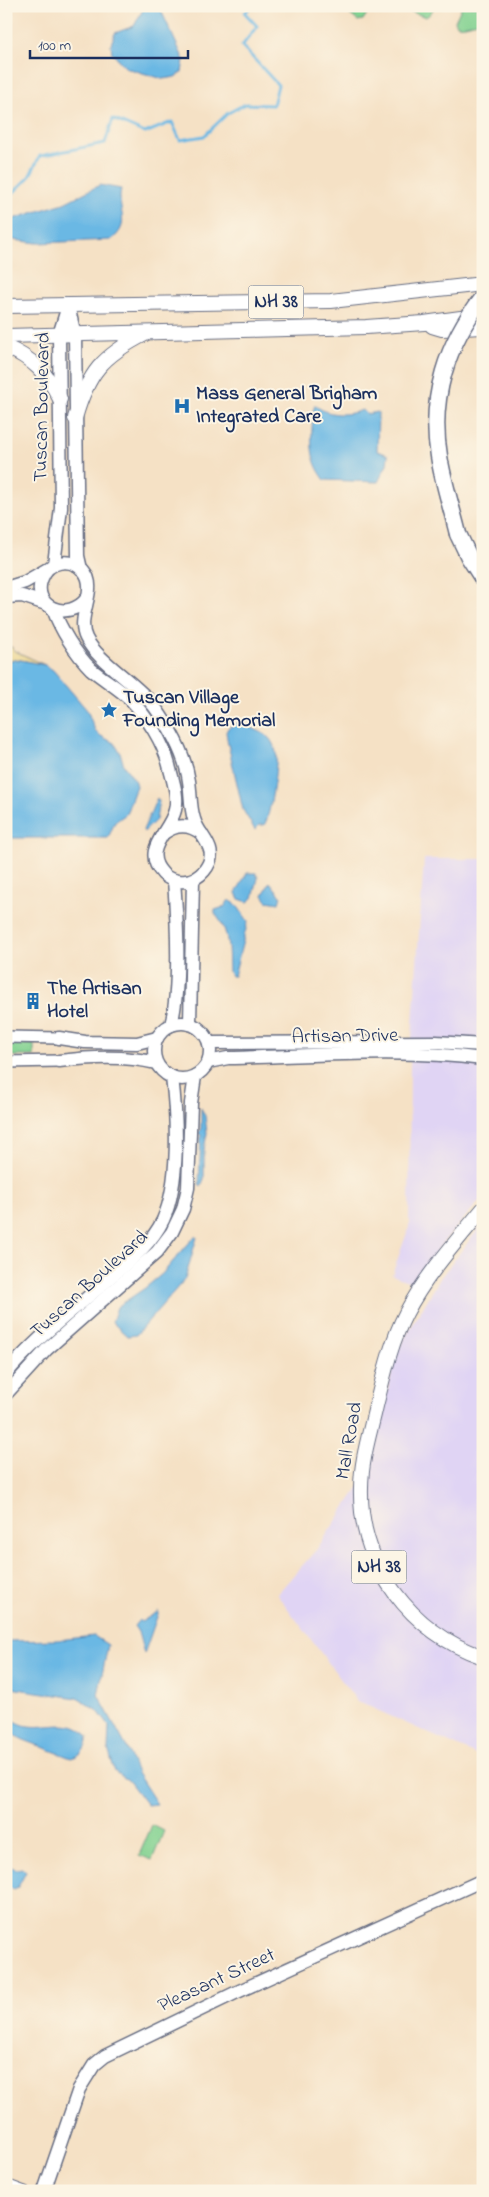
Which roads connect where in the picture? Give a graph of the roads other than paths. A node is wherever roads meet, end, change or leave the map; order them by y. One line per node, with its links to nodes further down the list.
1 (483, 284): 4 (main road, NH 38)
2 (483, 297): 17 (highway, bridge)
3 (6, 306): 4 (main road, NH 38)
4 (68, 306): 9 (main road, Tuscan Boulevard); 10 (main road, Tuscan Boulevard)
5 (483, 315): 6 (main road, NH 38)
6 (424, 323): 7 (main road); 8 (main road, NH 38)
7 (483, 327)
8 (148, 332): 10 (main road, NH 38); 14 (main road)
9 (59, 335): 10 (main road, NH 38); 11 (main road, NH 38); 13 (main road, Tuscan Boulevard)
10 (75, 335): 14 (main road, Tuscan Boulevard)
11 (6, 336)
12 (6, 347): 13 (main road)
13 (60, 399): 15 (main road, Tuscan Boulevard)
14 (75, 418): 16 (main road, Tuscan Boulevard)
15 (50, 567): 16 (main road); 18 (main road); 21 (main road, Tuscan Boulevard)
16 (81, 569): 20 (main road, Tuscan Boulevard)
17 (482, 577)
18 (6, 588)
19 (6, 597): 21 (main road)
20 (87, 598): 21 (main road); 22 (main road, Tuscan Boulevard)
21 (50, 606): 23 (main road, Tuscan Boulevard)
22 (202, 834): 23 (main road); 25 (main road, Tuscan Boulevard)
23 (162, 835): 24 (main road, Tuscan Boulevard)
24 (174, 880): 25 (main road); 27 (main road)
25 (193, 880): 26 (main road)
26 (190, 1023): 27 (main road); 31 (main road)
27 (171, 1025): 30 (main road)
28 (6, 1037): 29 (street)
29 (59, 1038): 30 (main road)
30 (157, 1038): 37 (main road)
31 (210, 1043): 32 (main road, Artisan Drive); 36 (main road)
32 (483, 1045)
33 (483, 1059): 36 (main road, Artisan Drive)
34 (59, 1061): 35 (street); 37 (main road)
35 (6, 1062)
36 (208, 1062): 38 (main road)
37 (156, 1063): 39 (main road)
38 (195, 1076): 39 (main road); 42 (main road, Tuscan Boulevard)
39 (172, 1078): 41 (main road, Tuscan Boulevard)
40 (483, 1209): 43 (main road, Mall Road / NH 38)
41 (6, 1374)
42 (6, 1394)
43 (483, 1657)
44 (483, 1880): 47 (main road, Pleasant Street)
45 (6, 2184): 46 (street)
46 (25, 2191)
47 (44, 2191)

